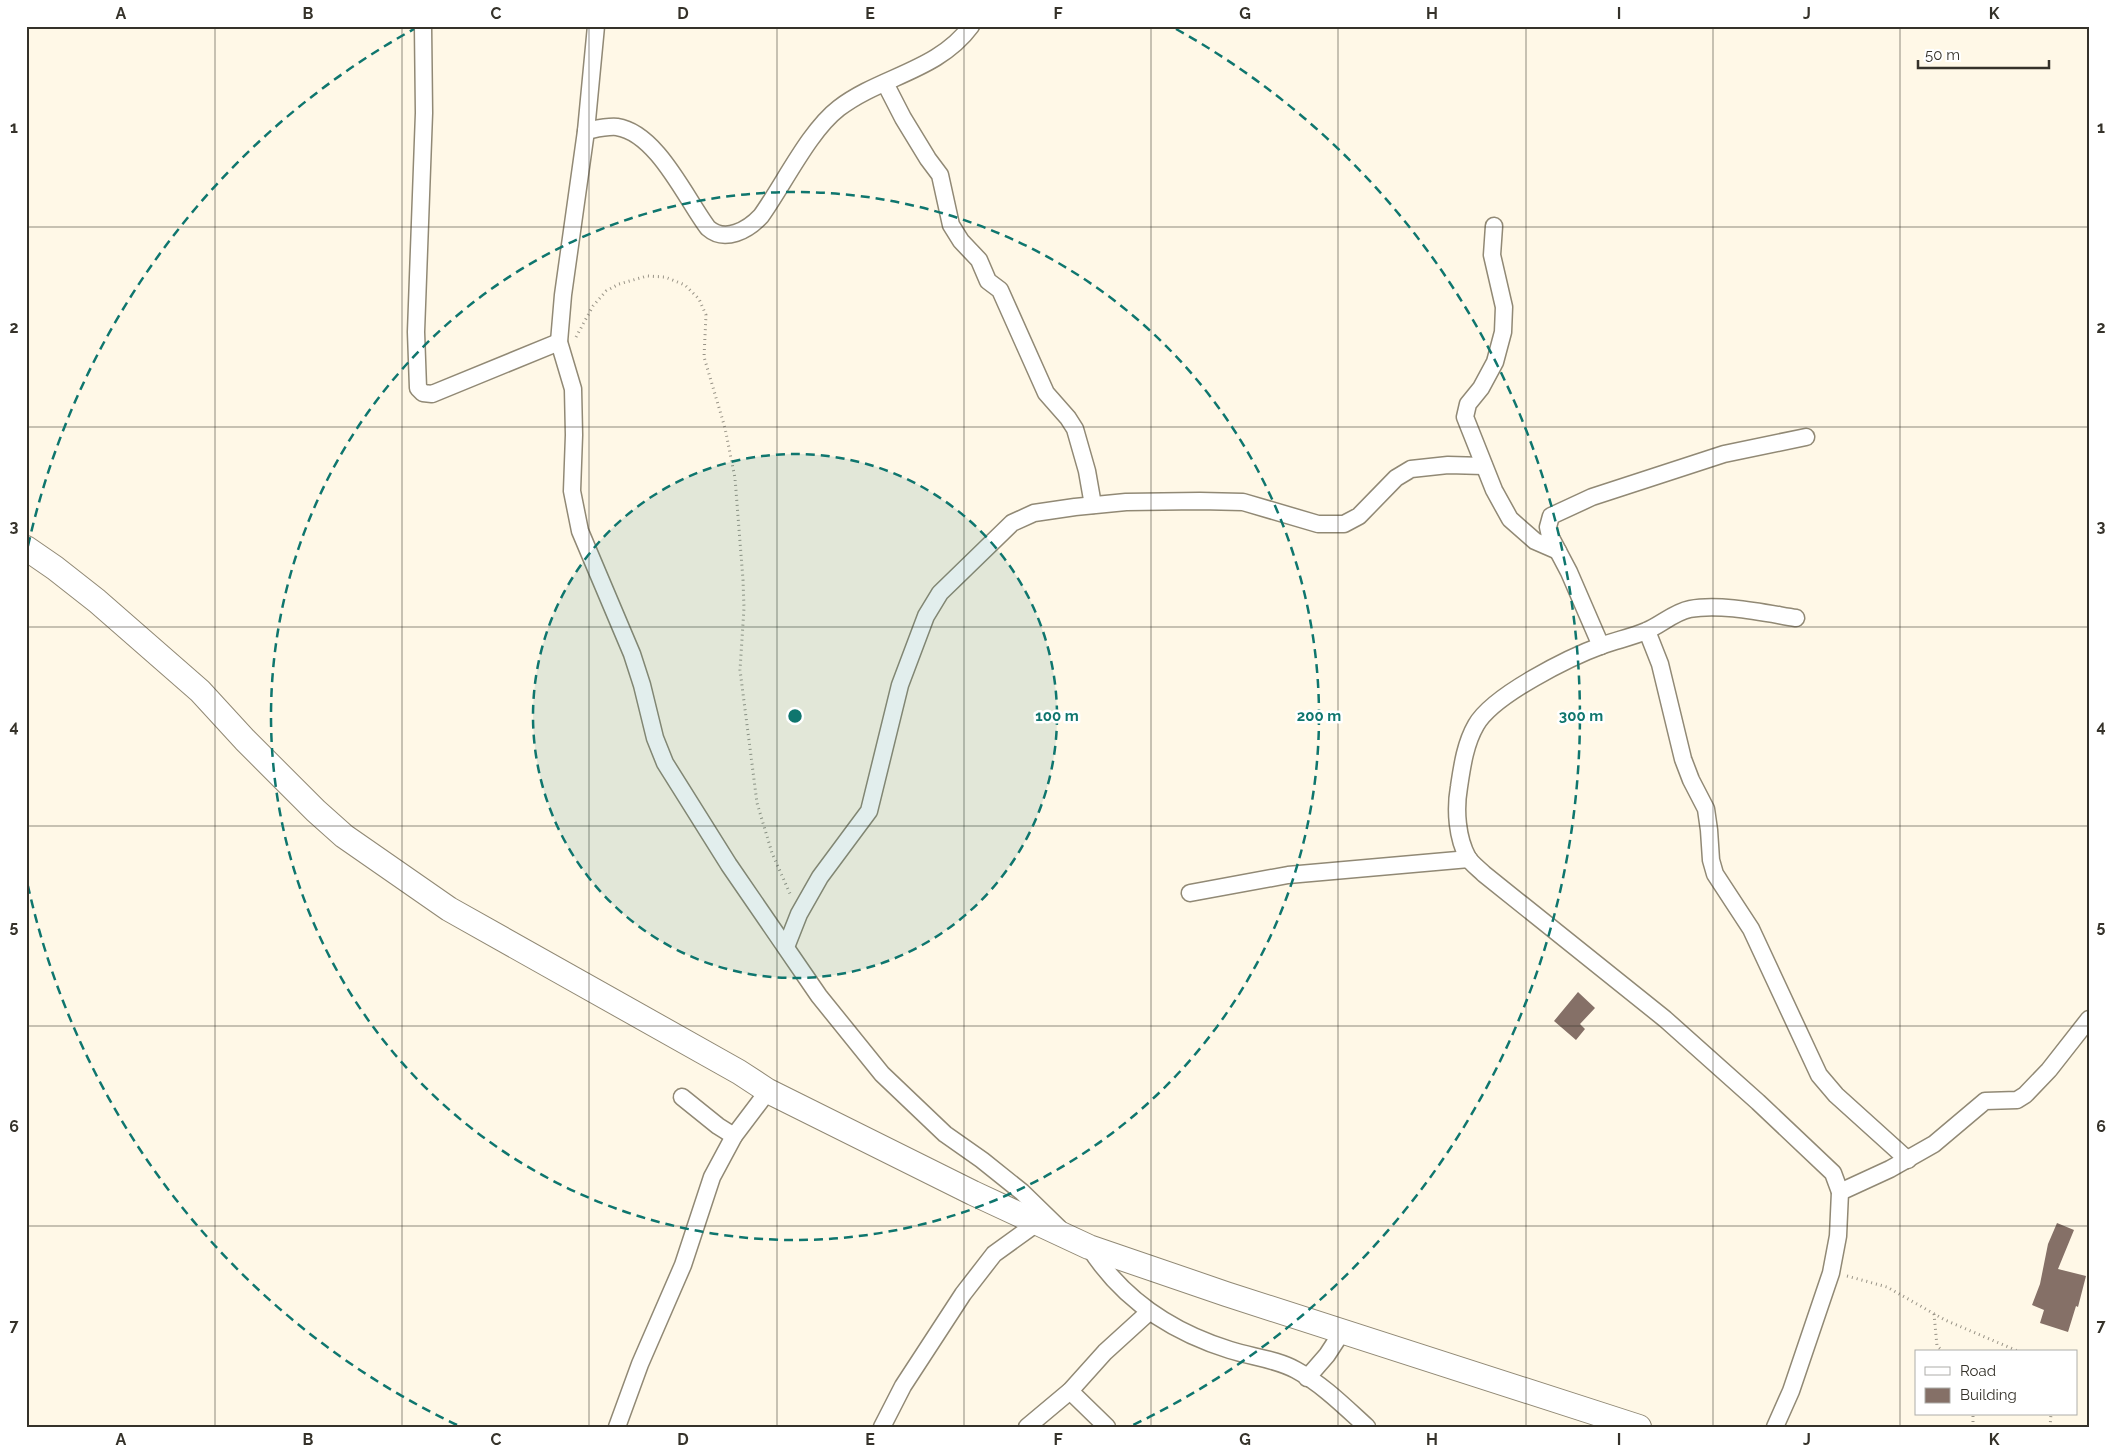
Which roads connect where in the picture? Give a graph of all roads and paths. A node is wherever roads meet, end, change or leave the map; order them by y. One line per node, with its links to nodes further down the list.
1 (423, 26): 7 (street)
2 (596, 26): 5 (street)
3 (971, 26): 4 (street)
4 (885, 83): 5 (street); 10 (street)
5 (586, 131): 7 (street)
6 (1494, 226): 9 (street)
7 (559, 342): 18 (path); 19 (street)
8 (1806, 437): 12 (street)
9 (1484, 466): 10 (street); 12 (street)
10 (1093, 505): 18 (street)
11 (26, 548): 21 (street)
12 (1558, 551): 15 (street)
13 (1796, 618): 14 (street)
14 (1647, 631): 15 (street); 24 (street)
15 (1601, 646): 16 (street)
16 (1469, 859): 17 (street); 25 (street)
17 (1190, 893)
18 (800, 914): 19 (street)
19 (786, 947): 27 (street)
20 (2089, 1019): 24 (street)
21 (768, 1091): 23 (street); 26 (street)
22 (682, 1096): 23 (street)
23 (734, 1136): 37 (street)
24 (1908, 1160): 25 (street)
25 (1840, 1192): 29 (street)
26 (1037, 1223): 27 (street); 38 (street)
27 (1067, 1236): 28 (street)
28 (1090, 1247): 30 (street); 32 (street)
29 (1831, 1273): 31 (path); 43 (street)
30 (1149, 1312): 35 (street); 36 (street)
31 (1934, 1314): 33 (path); 34 (path)
32 (1342, 1332): 35 (street); 42 (street)
33 (1942, 1350)
34 (2015, 1350)
35 (1307, 1378): 41 (street)
36 (1070, 1391): 39 (street); 40 (street)
37 (617, 1427)
38 (882, 1427)
39 (1027, 1427)
40 (1107, 1427)
41 (1367, 1427)
42 (1639, 1427)
43 (1776, 1427)

